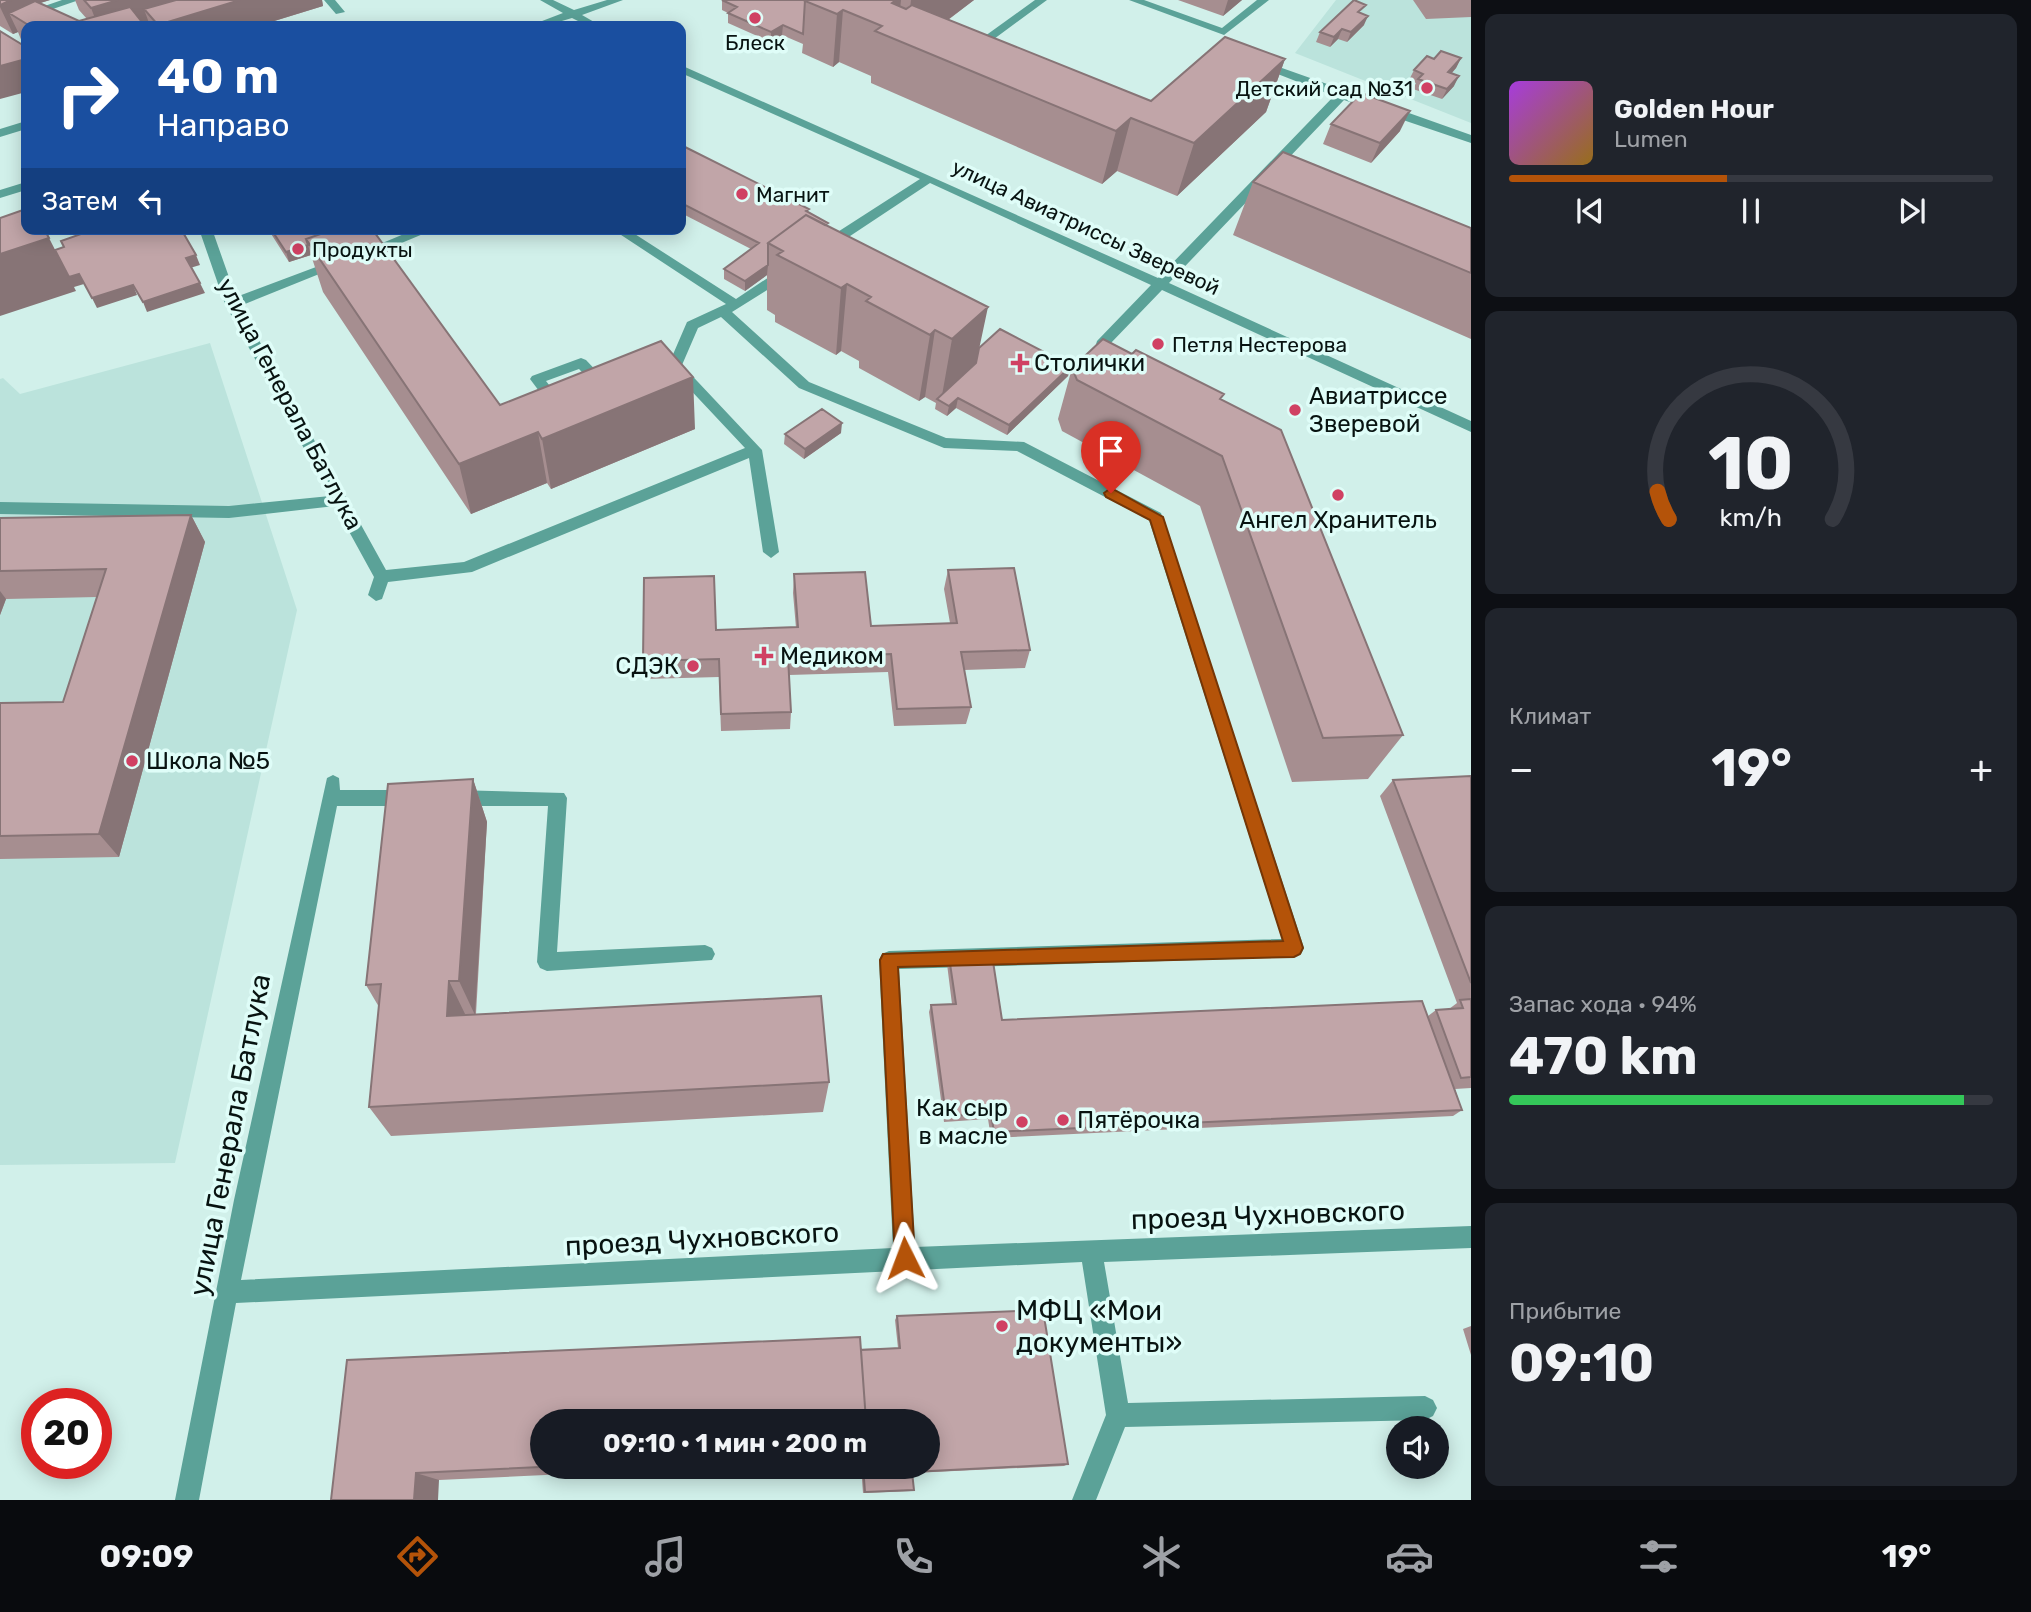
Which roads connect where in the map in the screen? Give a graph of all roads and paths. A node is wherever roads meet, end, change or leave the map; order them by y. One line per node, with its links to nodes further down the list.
1 (74, 0): 10 (street)
2 (329, 0): 8 (street)
3 (545, 0): 9 (street)
4 (618, 0): 9 (street)
5 (1042, 0): 13 (street)
6 (1134, 0): 7 (street)
7 (1264, 0)
8 (340, 12)
9 (573, 14): 11 (street); 12 (street)
10 (59, 21)
11 (550, 21)
12 (586, 21)
13 (981, 57)
14 (1245, 58): 16 (street)
15 (686, 71): 20 (street, улица Авиатриссы Зверевой)
16 (1342, 95): 19 (street); 26 (street)
17 (21, 127): 18 (street)
18 (0, 133)
19 (1471, 139)
20 (929, 178): 26 (street, улица Авиатриссы Зверевой); 28 (street)
21 (21, 188): 22 (street)
22 (0, 194)
23 (207, 235): 27 (street, улица Генерала Батлука)
24 (413, 235): 27 (street)
25 (626, 235): 28 (street)
26 (1158, 283): 29 (street); 32 (street, улица Авиатриссы Зверевой)
27 (232, 304): 34 (street, улица Генерала Батлука)
28 (729, 308): 30 (street); 42 (street)
29 (1101, 351)
30 (680, 353): 31 (street); 33 (street)
31 (657, 362)
32 (1471, 427)
33 (754, 450): 36 (street); 37 (street)
34 (340, 500): 35 (street); 37 (street, улица Генерала Батлука)
35 (0, 508)
36 (771, 552)
37 (382, 577): 38 (street)
38 (376, 595)
39 (705, 954): 43 (street, улица Генерала Батлука)
40 (1471, 1237): 41 (street, проезд Чухновского)
41 (1091, 1251): 42 (street, проезд Чухновского); 45 (street)
42 (905, 1258): 43 (street, проезд Чухновского)
43 (229, 1292): 46 (street, улица Генерала Батлука)
44 (1425, 1408): 45 (street)
45 (1118, 1415): 47 (street)
46 (187, 1500)
47 (1084, 1500)

